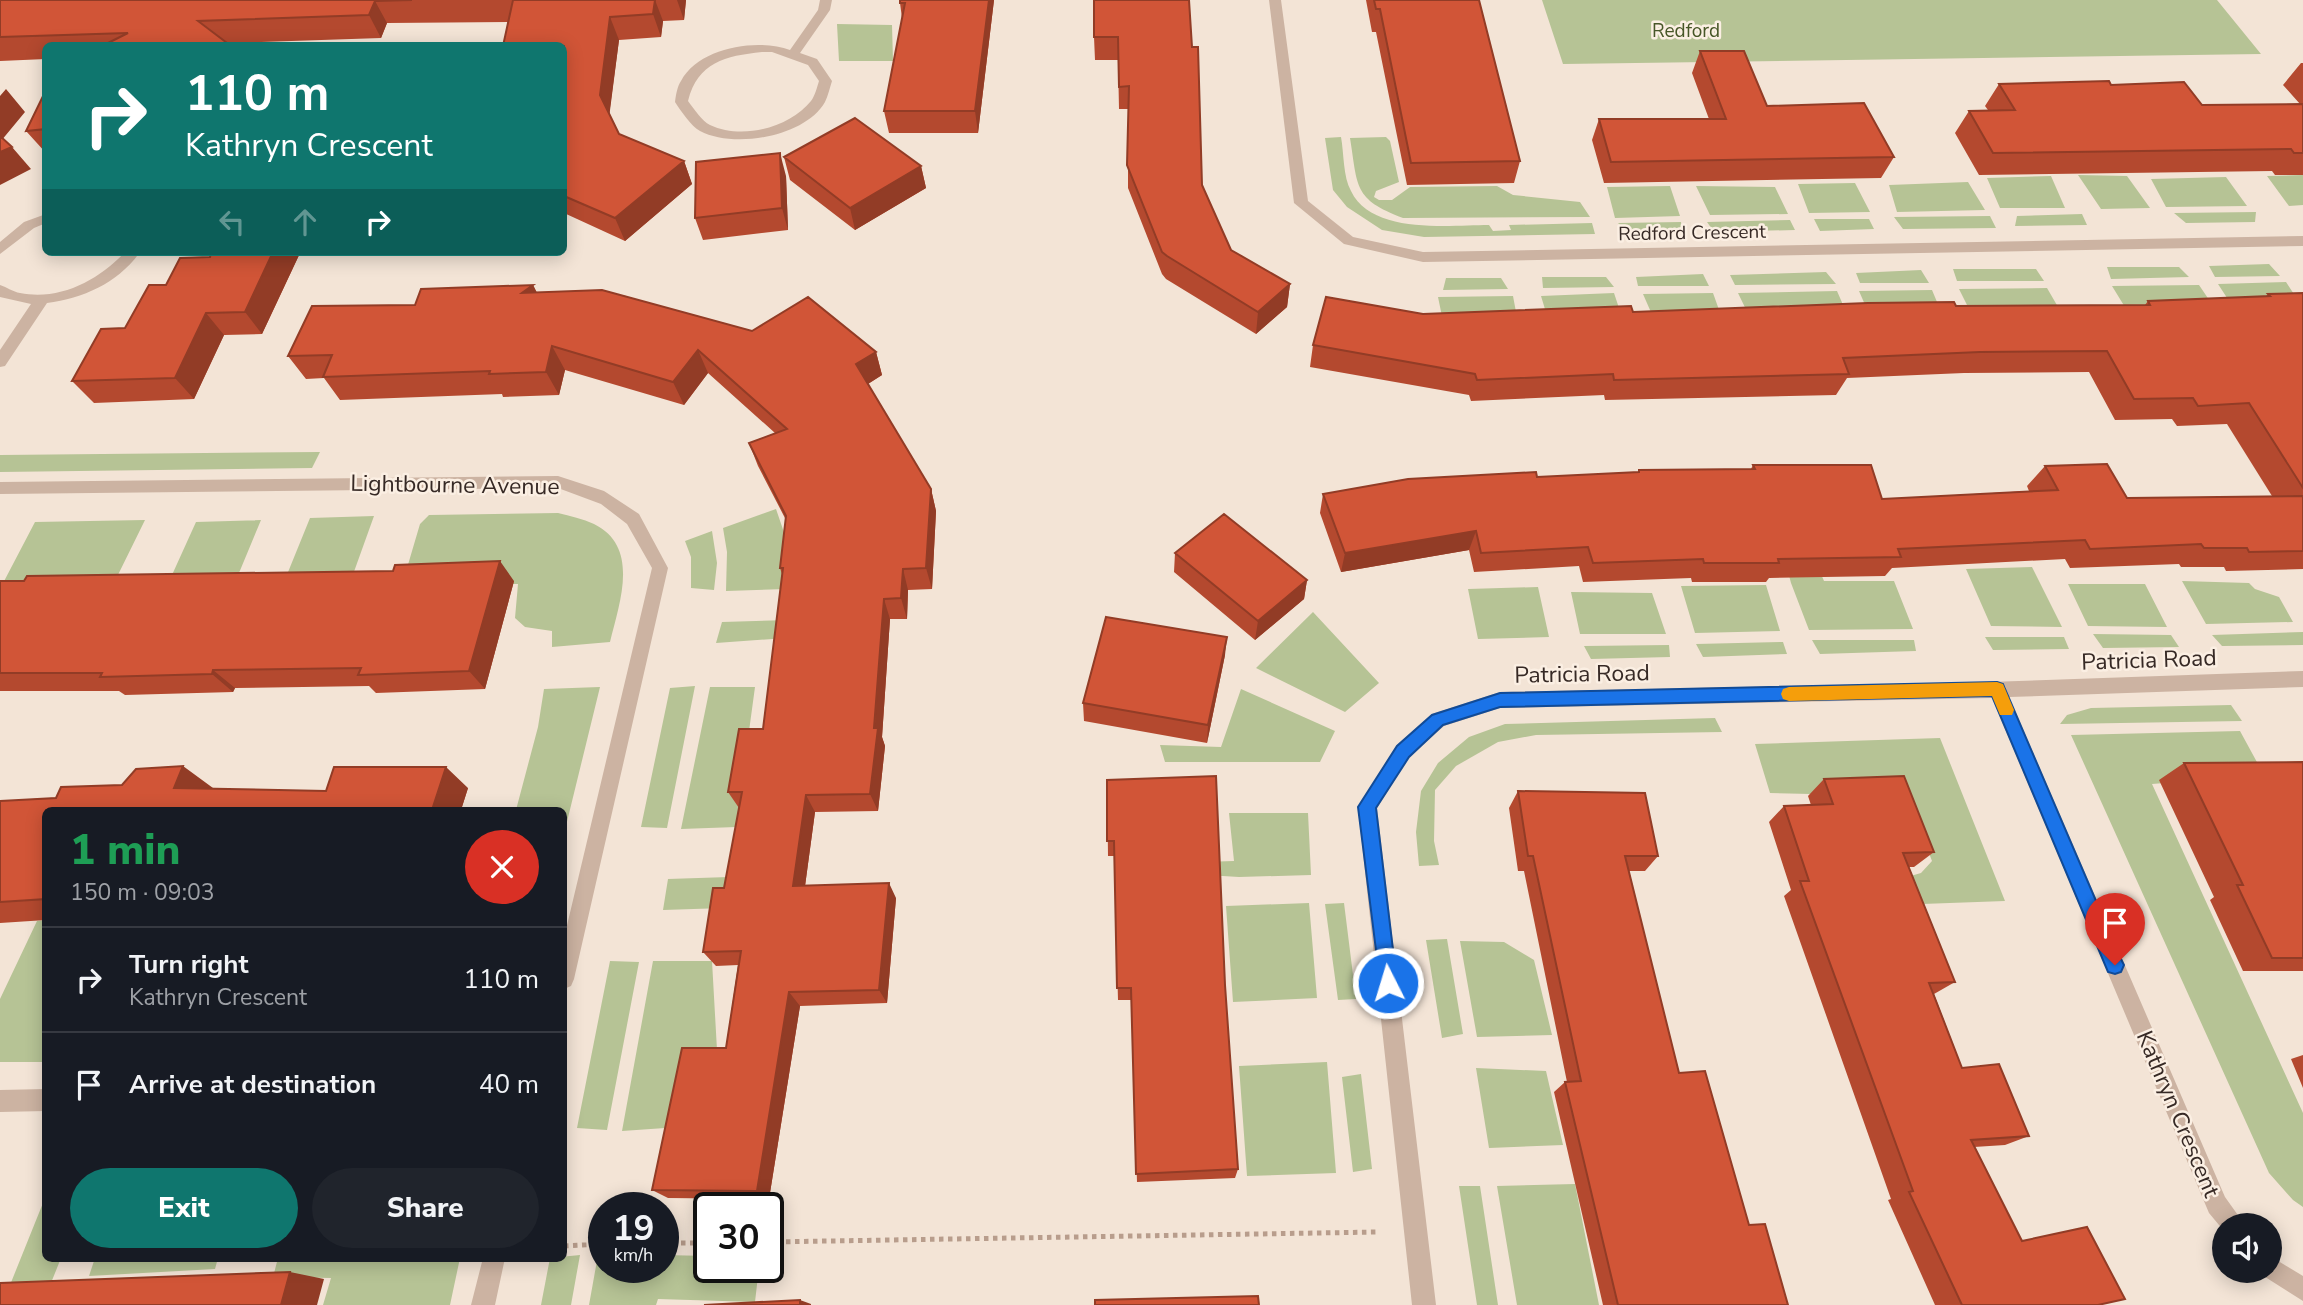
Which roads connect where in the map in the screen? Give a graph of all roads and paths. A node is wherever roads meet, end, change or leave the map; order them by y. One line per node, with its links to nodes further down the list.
1 (826, 0): 3 (street)
2 (1275, 0): 5 (street, Redford Crescent)
3 (795, 52): 3 (street)
4 (42, 220): 6 (street)
5 (2303, 241)
6 (0, 249)
7 (129, 256): 9 (street)
8 (0, 290): 9 (street)
9 (42, 299): 10 (street)
10 (0, 362)
11 (0, 488): 14 (street, Lightbourne Avenue)
12 (2303, 679): 13 (street, Patricia Road)
13 (1997, 689): 17 (street, Kathryn Crescent); 18 (street, Patricia Road)
14 (567, 966)
15 (42, 1100): 16 (street)
16 (0, 1101)
17 (2224, 1213)
18 (1413, 1230): 19 (path); 26 (street, Patricia Road)
19 (784, 1242)
20 (588, 1245): 21 (path)
21 (567, 1246)
22 (494, 1262): 25 (street)
23 (2282, 1275): 24 (street)
24 (2303, 1290)
25 (484, 1305)
26 (1424, 1305)

